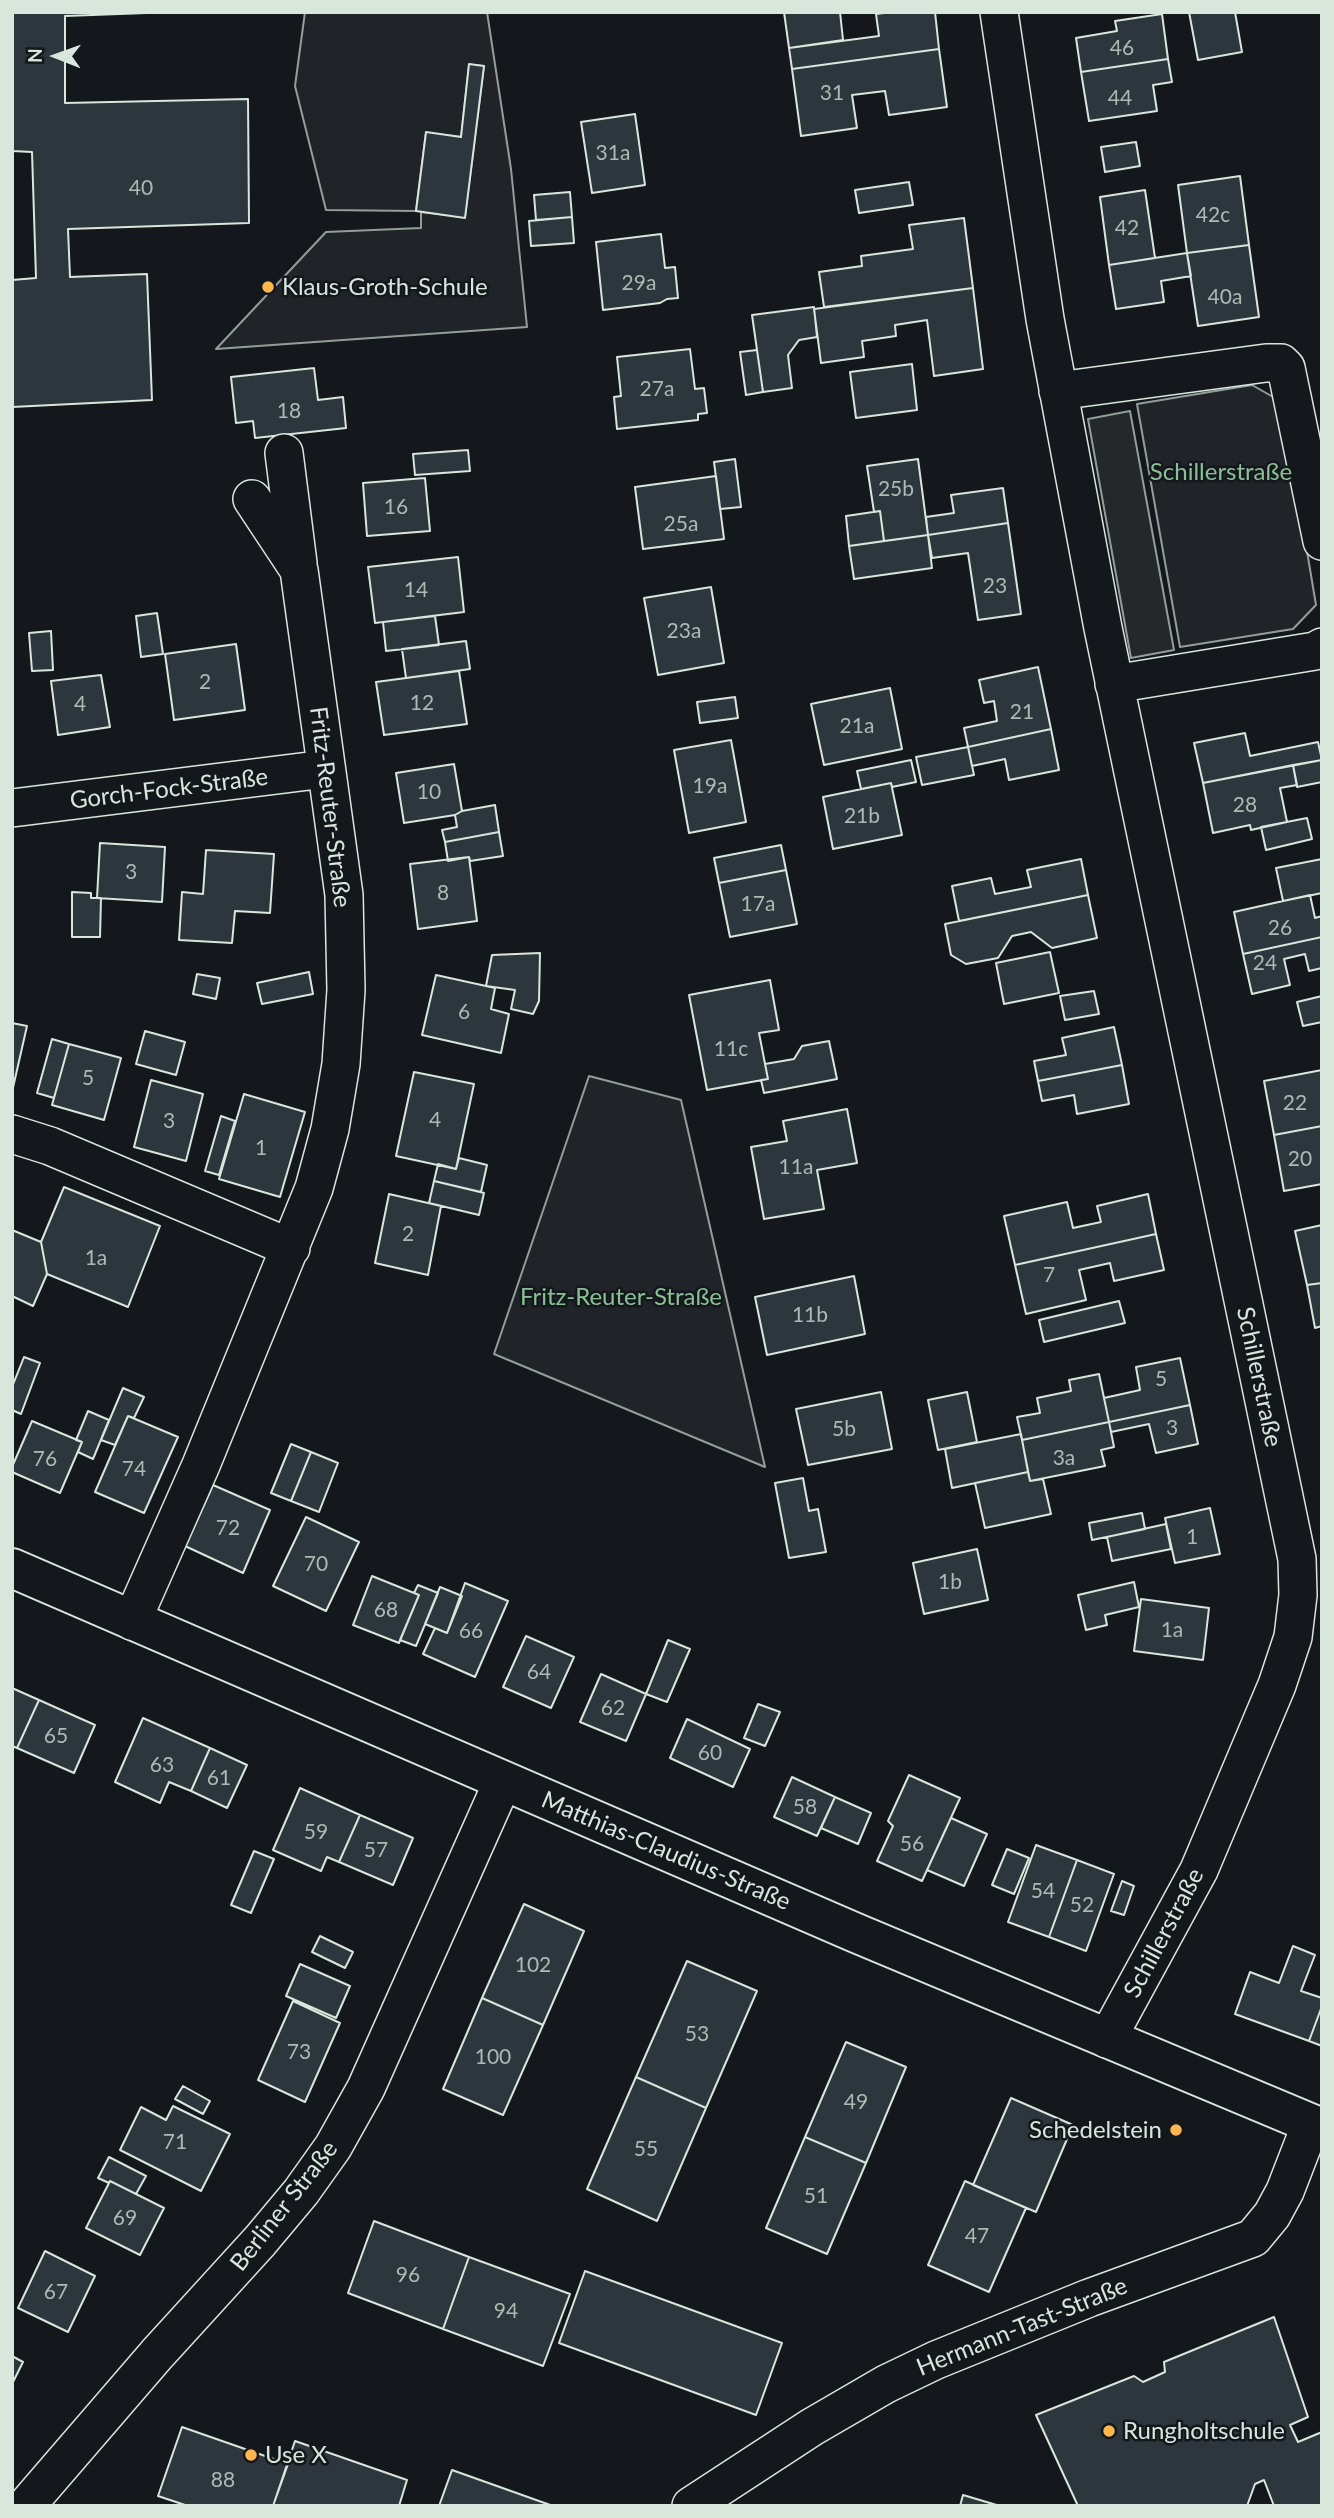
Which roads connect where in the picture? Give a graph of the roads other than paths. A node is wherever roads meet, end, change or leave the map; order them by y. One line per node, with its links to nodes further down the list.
1 (999, 12): 2 (street, Schillerstraße)
2 (1058, 391): 5 (street); 8 (street, Schillerstraße)
3 (284, 453): 6 (street, Fritz-Reuter-Straße)
4 (252, 499): 6 (street, Fritz-Reuter-Straße)
5 (1322, 541)
6 (299, 570): 9 (street, Fritz-Reuter-Straße)
7 (1322, 647): 8 (street)
8 (1114, 684): 15 (street, Schillerstraße)
9 (326, 769): 10 (street, Gorch-Fock-Straße); 12 (street, Fritz-Reuter-Straße)
10 (12, 808)
11 (12, 1133): 12 (street)
12 (291, 1248): 14 (street, Fritz-Reuter-Straße)
13 (12, 1568): 14 (street, Matthias-Claudius-Straße)
14 (132, 1621): 16 (street, Matthias-Claudius-Straße)
15 (1308, 1640): 17 (street, Schillerstraße)
16 (503, 1781): 17 (street, Matthias-Claudius-Straße); 19 (street, Berliner Straße)
17 (1107, 2039): 18 (street, Matthias-Claudius-Straße)
18 (1317, 2126): 20 (street, Hermann-Tast-Straße)
19 (26, 2506)
20 (691, 2506)

